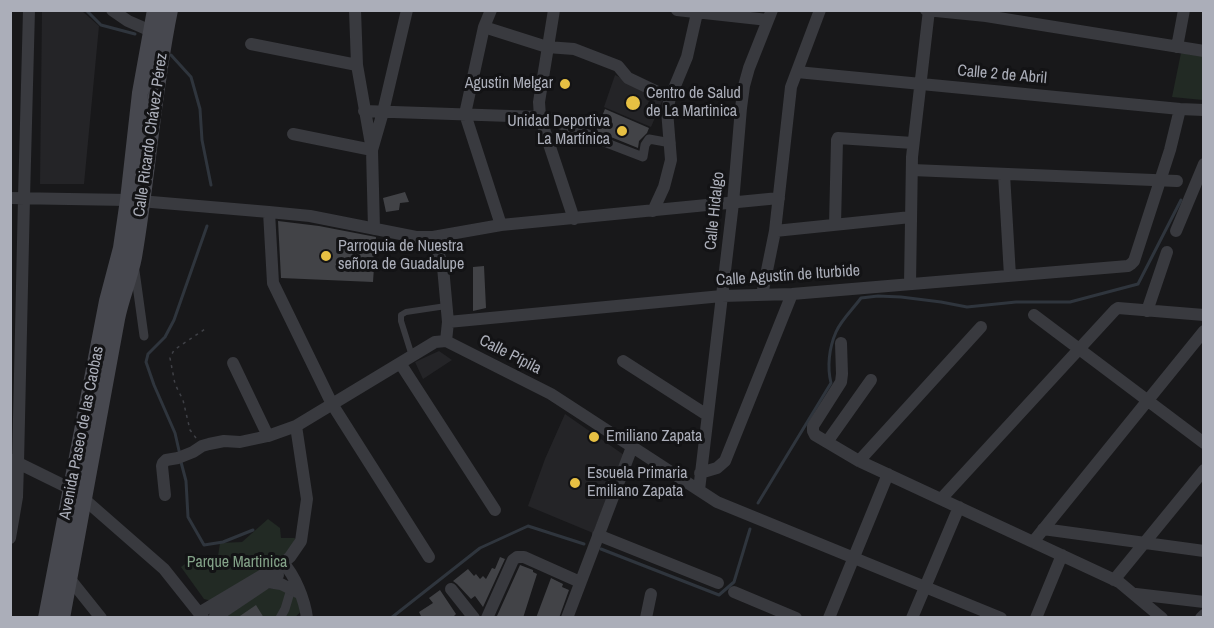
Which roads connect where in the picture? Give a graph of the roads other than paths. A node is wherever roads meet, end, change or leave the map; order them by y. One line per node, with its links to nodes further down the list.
1 (30, 10): 42 (street)
2 (112, 10): 16 (street)
3 (155, 10): 16 (main road, Calle Ricardo Chávez Pérez)
4 (170, 10): 16 (main road, Calle Ricardo Chávez Pérez)
5 (355, 10): 21 (street)
6 (406, 10): 28 (street)
7 (491, 10): 15 (street)
8 (554, 10): 18 (street)
9 (677, 10): 13 (street)
10 (820, 10): 22 (street)
11 (1184, 10): 19 (street)
12 (928, 11): 19 (street); 23 (street)
13 (697, 13): 14 (street); 24 (street)
14 (770, 15): 45 (street, Calle Hidalgo)
15 (484, 27): 18 (street); 29 (street)
16 (154, 41): 44 (main road, Calle Ricardo Chávez Pérez)
17 (251, 44): 21 (street)
18 (547, 47): 24 (street); 30 (street)
19 (1178, 47): 20 (street)
20 (1203, 51)
21 (357, 65): 27 (street)
22 (797, 72): 23 (street, Calle 2 de Abril); 43 (street)
23 (920, 84): 25 (street, Calle 2 de Abril); 34 (street)
24 (669, 98): 33 (street)
25 (1180, 109): 26 (street, Calle 2 de Abril); 39 (street)
26 (1203, 110)
27 (364, 111): 28 (street); 35 (street)
28 (383, 112): 29 (street); 35 (street)
29 (465, 114): 30 (street); 50 (street)
30 (540, 117): 32 (street); 49 (street)
31 (293, 135): 35 (street)
32 (591, 136): 33 (street)
33 (670, 143): 46 (street)
34 (913, 143): 37 (street); 51 (street)
35 (372, 150): 52 (street)
36 (1203, 164): 54 (street)
37 (912, 170): 38 (street); 48 (street)
38 (1004, 174): 39 (street); 59 (street)
39 (1160, 180): 40 (street); 59 (street, Calle Agustín de Iturbide)
40 (1177, 180)
41 (10, 198): 42 (street)
42 (24, 198): 44 (street); 88 (street)
43 (779, 198): 45 (street); 53 (street)
44 (135, 201): 47 (street); 56 (main road, Calle Ricardo Chávez Pérez); 58 (main road, Calle Ricardo Chávez Pérez)
45 (733, 202): 46 (street); 63 (street, Calle Hidalgo)
46 (652, 211): 49 (street)
47 (269, 212): 52 (street); 81 (street)
48 (911, 217): 51 (street); 60 (street)
49 (574, 219): 50 (street)
50 (501, 225): 55 (street)
51 (835, 225): 53 (street)
52 (374, 229): 55 (street)
53 (775, 231): 62 (street)
54 (1176, 231)
55 (433, 237): 64 (street)
56 (121, 248): 94 (main road, Avenida Paseo de las Caobas)
57 (1167, 252): 65 (street)
58 (133, 260): 71 (street); 94 (main road, Avenida Paseo de las Caobas)
59 (1010, 276): 60 (street, Calle Agustín de Iturbide)
60 (910, 284): 61 (street, Calle Agustín de Iturbide)
61 (792, 294): 62 (street, Calle Agustín de Iturbide); 91 (street)
62 (762, 295): 63 (street, Calle Agustín de Iturbide)
63 (722, 296): 68 (street, Calle Agustín de Iturbide); 82 (street, Calle Hidalgo)
64 (447, 306): 68 (street); 75 (lane)
65 (1147, 311): 67 (street); 74 (street)
66 (1034, 315): 74 (street)
67 (1203, 315)
68 (448, 322): 72 (street)
69 (981, 327): 89 (street)
70 (1203, 331): 80 (street)
71 (144, 336)
72 (446, 341): 75 (street); 87 (street, Calle Pípila)
73 (841, 343): 85 (street)
74 (1080, 349): 80 (street); 96 (street)
75 (412, 356): 78 (street)
76 (623, 361): 82 (street)
77 (234, 363): 84 (street)
78 (400, 363): 81 (street); 98 (street)
79 (871, 380): 85 (street)
80 (1147, 400): 86 (street); 99 (street)
81 (332, 404): 83 (street); 106 (street)
82 (707, 415): 91 (street, Calle Hidalgo)
83 (297, 426): 84 (street); 108 (street)
84 (268, 436): 95 (street)
85 (826, 442): 89 (street)
86 (1203, 442)
87 (632, 447): 93 (street, Calle Pípila); 100 (street)
88 (14, 461): 94 (street); 101 (street)
89 (859, 461): 92 (street)
90 (1203, 470): 103 (street)
91 (700, 473): 93 (street, Calle Hidalgo)
92 (888, 474): 96 (street); 107 (street)
93 (699, 490): 107 (street, Calle Pípila)
94 (77, 494): 109 (main road, Avenida Paseo de las Caobas); 121 (street); 122 (main road, Avenida Paseo de las Caobas)
95 (165, 495)
96 (941, 499): 97 (street)
97 (959, 507): 102 (street); 114 (street)
98 (495, 510)
99 (1043, 529): 102 (street); 103 (street)
100 (598, 535): 112 (street); 113 (street)
101 (10, 538)
102 (1033, 542): 105 (street)
103 (1144, 543): 104 (street); 110 (street)
104 (1203, 551)
105 (1062, 555): 110 (street); 136 (street)
106 (429, 557)
107 (854, 558): 114 (street, Calle Pípila); 133 (street)
108 (287, 563): 111 (street); 116 (street); 121 (street)
109 (69, 578): 123 (main road, Avenida Paseo de las Caobas); 124 (street)
110 (1114, 580): 119 (street)
111 (268, 582): 116 (street); 125 (street)
112 (580, 582): 129 (street); 130 (street)
113 (718, 583)
114 (925, 587): 134 (street); 135 (street, Calle Pípila)
115 (451, 590): 128 (street)
116 (296, 592): 126 (street); 127 (street)
117 (734, 592): 132 (street)
118 (651, 594): 131 (street)
119 (1136, 594): 120 (street); 137 (street)
120 (1203, 602)
121 (201, 615)
122 (46, 618)
123 (62, 618)
124 (101, 618)
125 (214, 618)
126 (280, 618)
127 (307, 618)
128 (474, 618)
129 (487, 618)
130 (567, 618)
131 (646, 618)
132 (796, 618)
133 (829, 618)
134 (912, 618)
135 (1001, 618)
136 (1036, 618)
137 (1162, 618)

